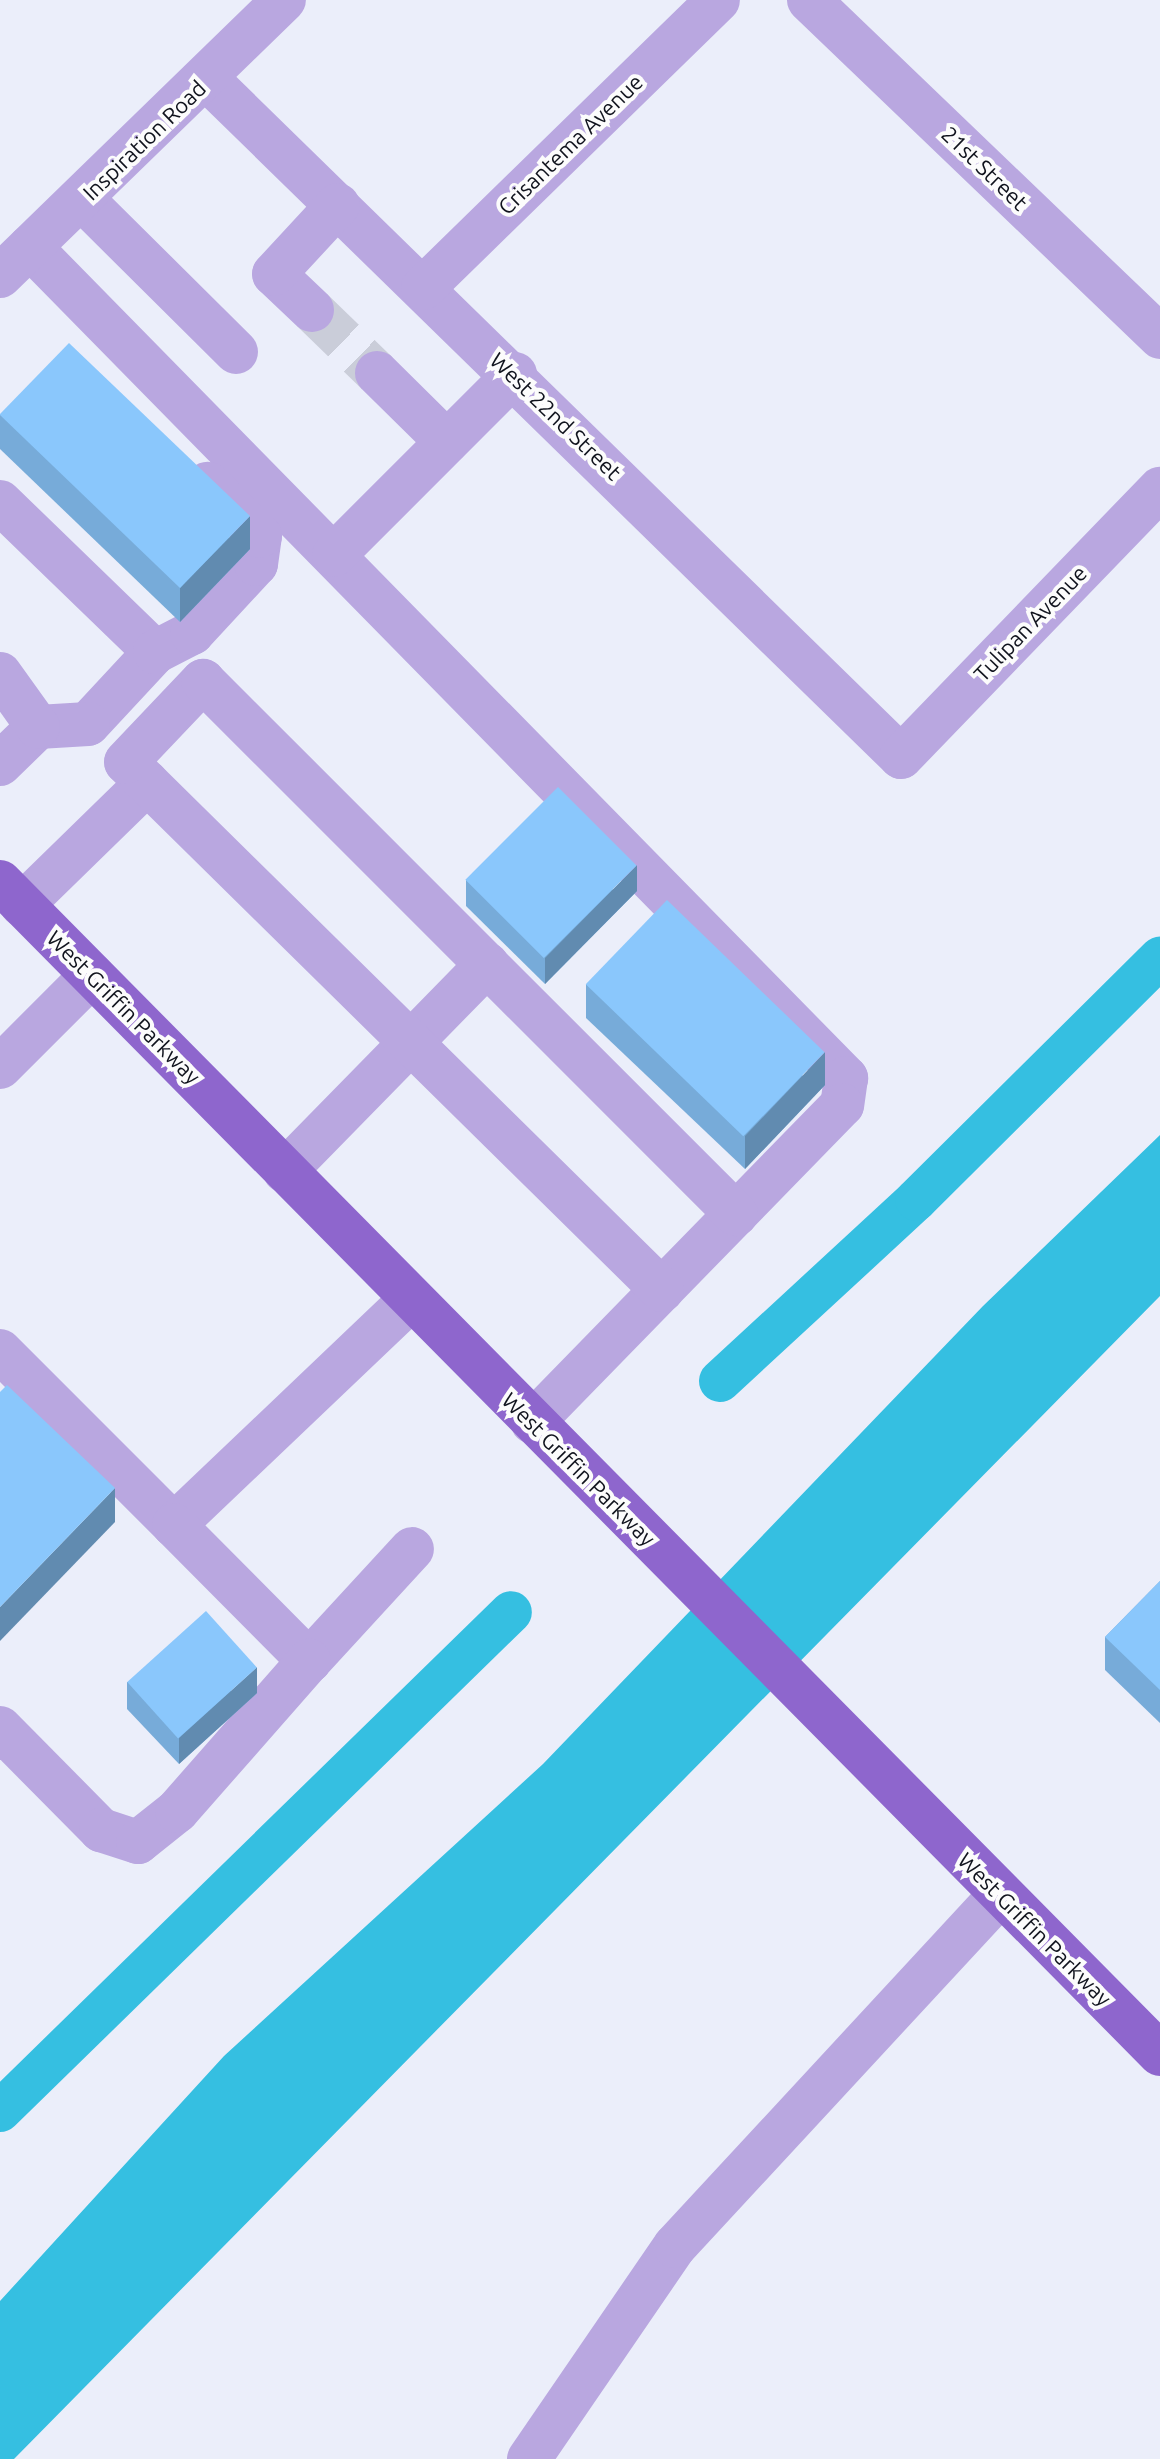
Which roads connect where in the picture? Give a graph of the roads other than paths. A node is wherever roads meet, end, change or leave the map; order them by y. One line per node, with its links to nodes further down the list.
1 (284, 0): 4 (street, Inspiration Road)
2 (718, 0): 8 (street, Crisantema Avenue)
3 (809, 0): 10 (street, 21st Street)
4 (207, 79): 5 (street, Inspiration Road); 6 (street, West 22nd Street)
5 (82, 199): 7 (street, Inspiration Road); 11 (street)
6 (338, 205): 8 (street, West 22nd Street); 9 (street)
7 (15, 262): 18 (street)
8 (423, 288): 14 (street, West 22nd Street)
9 (312, 310)
10 (1160, 337)
11 (236, 352)
12 (88, 369): 19 (street)
13 (377, 373): 15 (street)
14 (515, 374): 15 (street); 22 (street, West 22nd Street)
15 (447, 442): 18 (street)
16 (1160, 489): 22 (street, Tulipan Avenue)
17 (0, 502): 19 (street)
18 (334, 555): 31 (street)
19 (155, 652): 21 (street)
20 (0, 674): 21 (street)
21 (38, 727): 23 (street)
22 (901, 757)
23 (0, 764)
24 (147, 783): 25 (street); 26 (street); 28 (street)
25 (11, 893): 27 (main road, West Griffin Parkway)
26 (487, 965): 28 (street); 31 (street)
27 (92, 975): 29 (street); 30 (main road, West Griffin Parkway)
28 (412, 1044): 30 (street); 32 (street)
29 (0, 1067)
30 (285, 1171): 33 (main road, West Griffin Parkway)
31 (736, 1214): 32 (street)
32 (662, 1290): 35 (street)
33 (411, 1299): 35 (main road, West Griffin Parkway); 36 (street)
34 (0, 1351): 36 (street)
35 (533, 1422): 40 (main road, West Griffin Parkway)
36 (174, 1525): 38 (street)
37 (412, 1549): 38 (street)
38 (309, 1661): 39 (street)
39 (0, 1728)
40 (1000, 1895): 41 (main road, West Griffin Parkway); 42 (street)
41 (1160, 2054)
42 (529, 2459)

